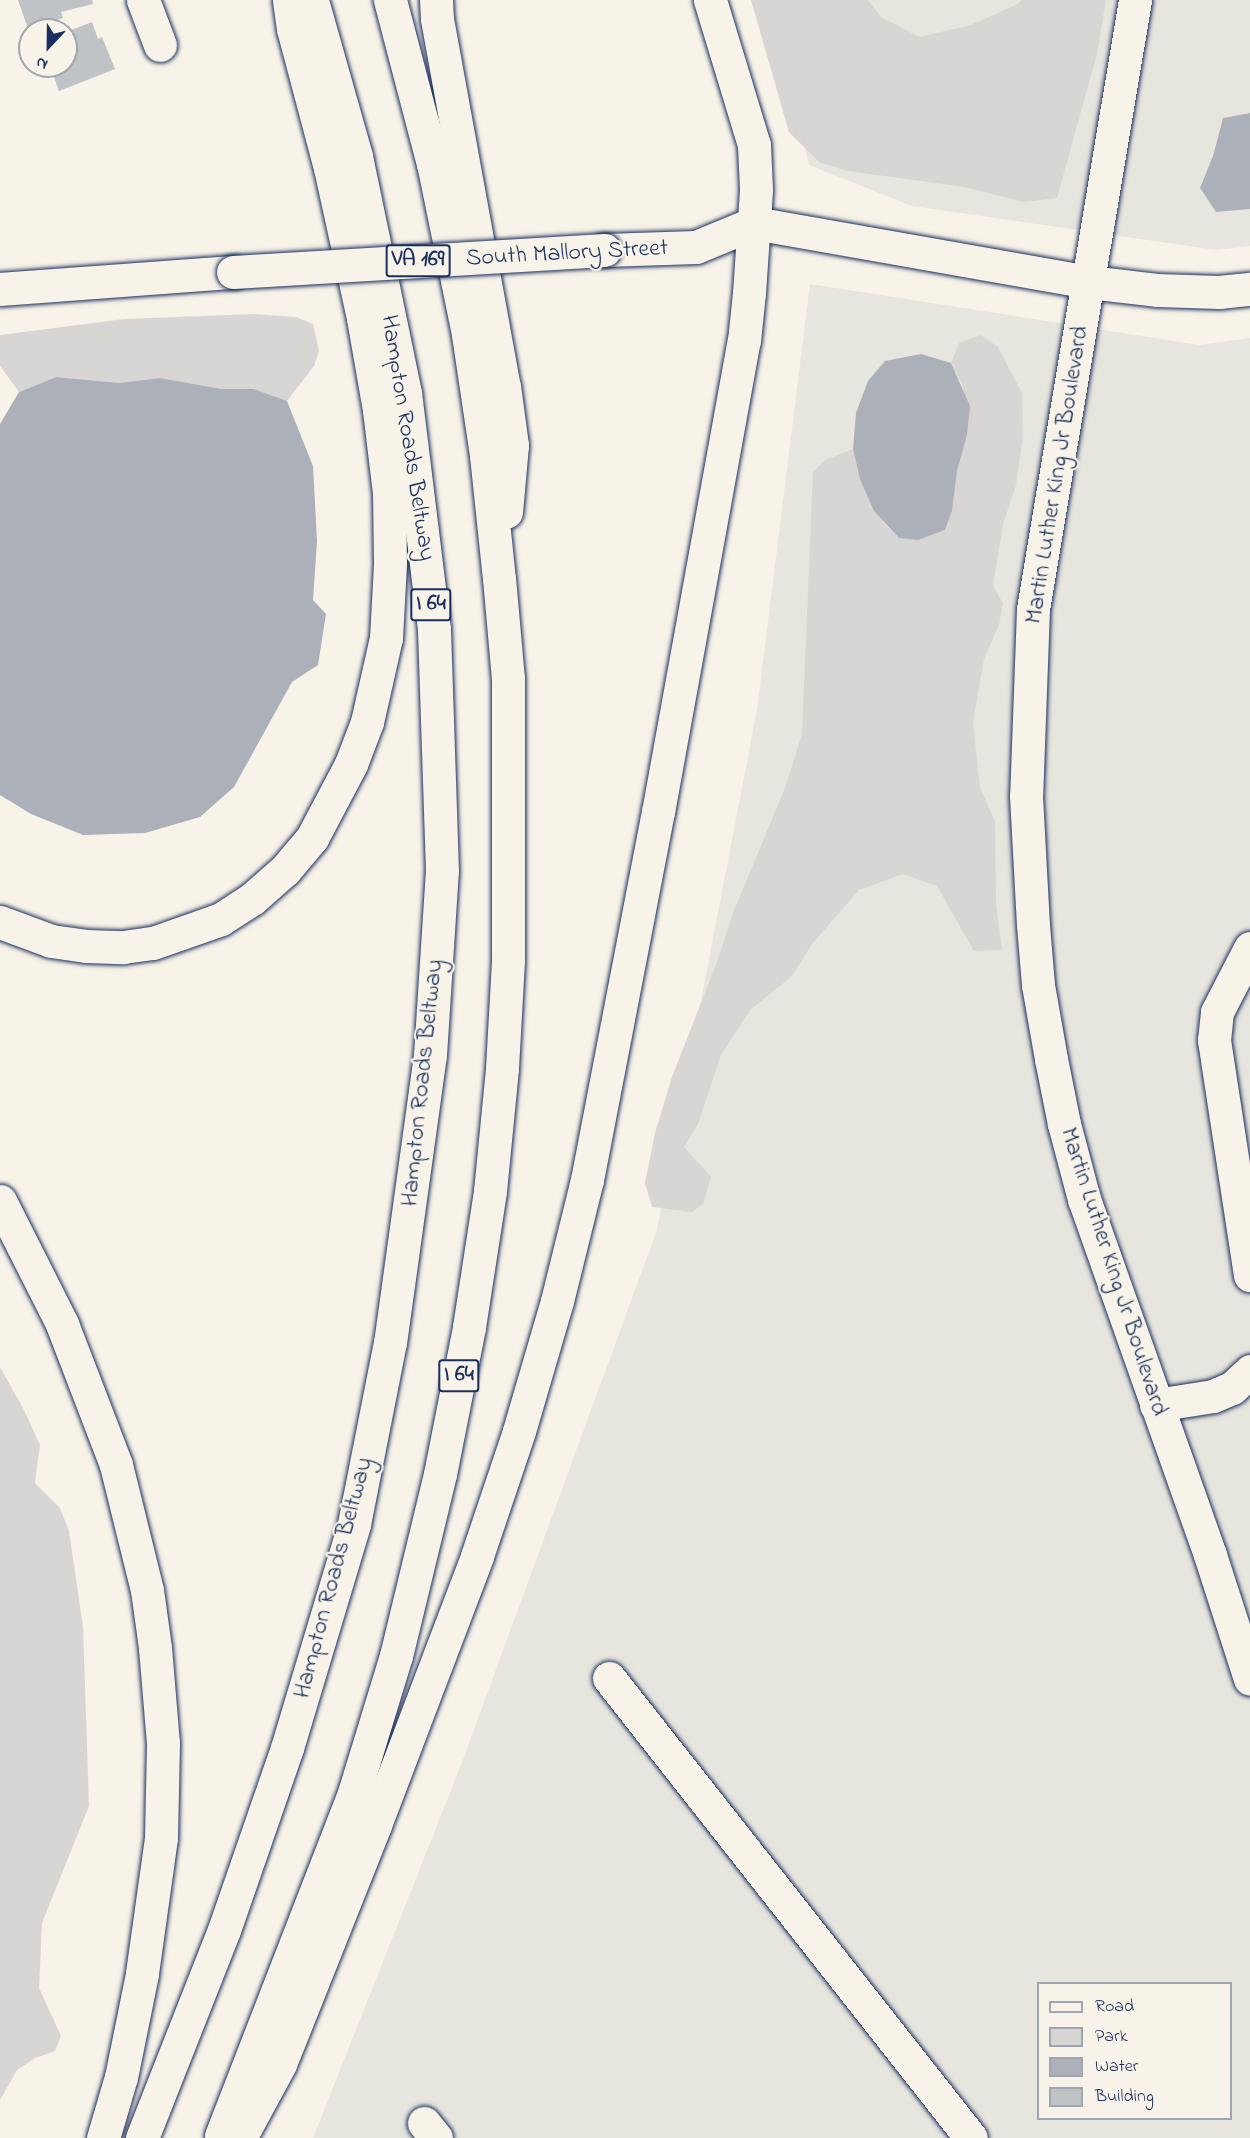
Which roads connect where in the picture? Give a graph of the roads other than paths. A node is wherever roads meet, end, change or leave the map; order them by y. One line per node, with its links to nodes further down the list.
1 (143, 0): 8 (main road)
2 (289, 0): 14 (main road)
3 (312, 0): 23 (main road, Hampton Roads Beltway / I 64)
4 (390, 0): 13 (main road, I 64)
5 (436, 0): 13 (main road)
6 (710, 0): 9 (main road)
7 (1135, 0): 10 (main road, Martin Luther King Jr Boulevard)
8 (160, 45)
9 (754, 223): 10 (main road); 11 (main road, South Mallory Street / VA 169, bridge); 25 (main road)
10 (1089, 282): 12 (main road); 19 (main road, Martin Luther King Jr Boulevard)
11 (0, 289)
12 (1250, 289)
13 (499, 579): 24 (main road, I 64)
14 (0, 922)
15 (1250, 948): 17 (main road)
16 (0, 1201): 22 (main road)
17 (1250, 1275)
18 (1250, 1371): 19 (main road)
19 (1156, 1405): 21 (main road, Martin Luther King Jr Boulevard)
20 (609, 1678): 26 (main road)
21 (1250, 1679)
22 (103, 2138)
23 (142, 2138)
24 (220, 2138)
25 (240, 2138)
26 (971, 2138)

